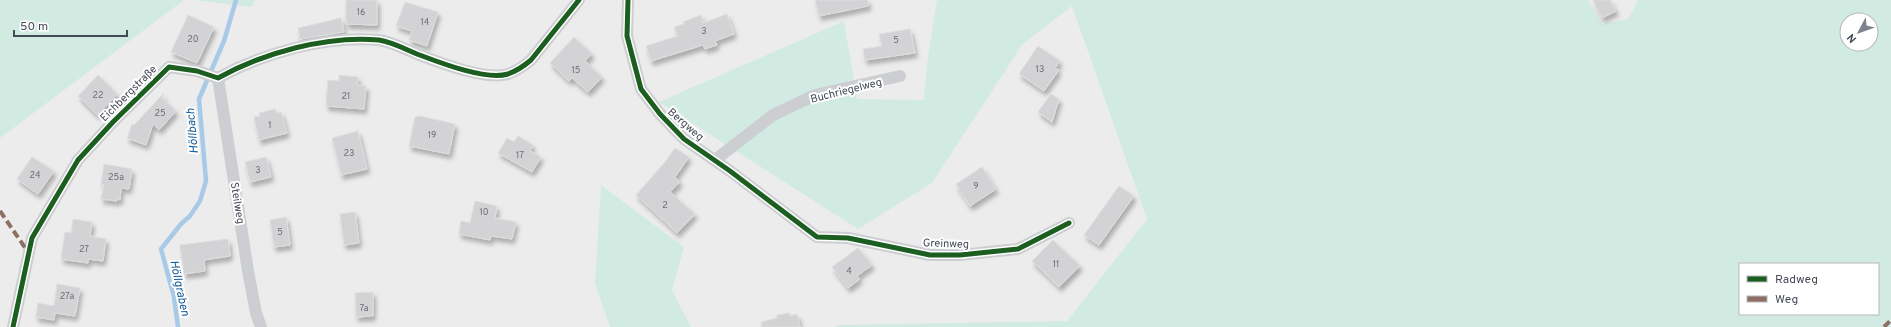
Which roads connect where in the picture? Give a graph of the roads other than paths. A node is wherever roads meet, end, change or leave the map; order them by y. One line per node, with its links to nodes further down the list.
1 (579, 0): 4 (street)
2 (628, 0): 5 (street, Bergweg)
3 (900, 76): 5 (street, Buchriegelweg)
4 (216, 78): 8 (street, Eichbergstraße); 9 (street, Steilweg)
5 (715, 160): 7 (street, Bergweg)
6 (1068, 223): 7 (street, Greinweg)
7 (817, 236)
8 (13, 327)
9 (261, 327)

